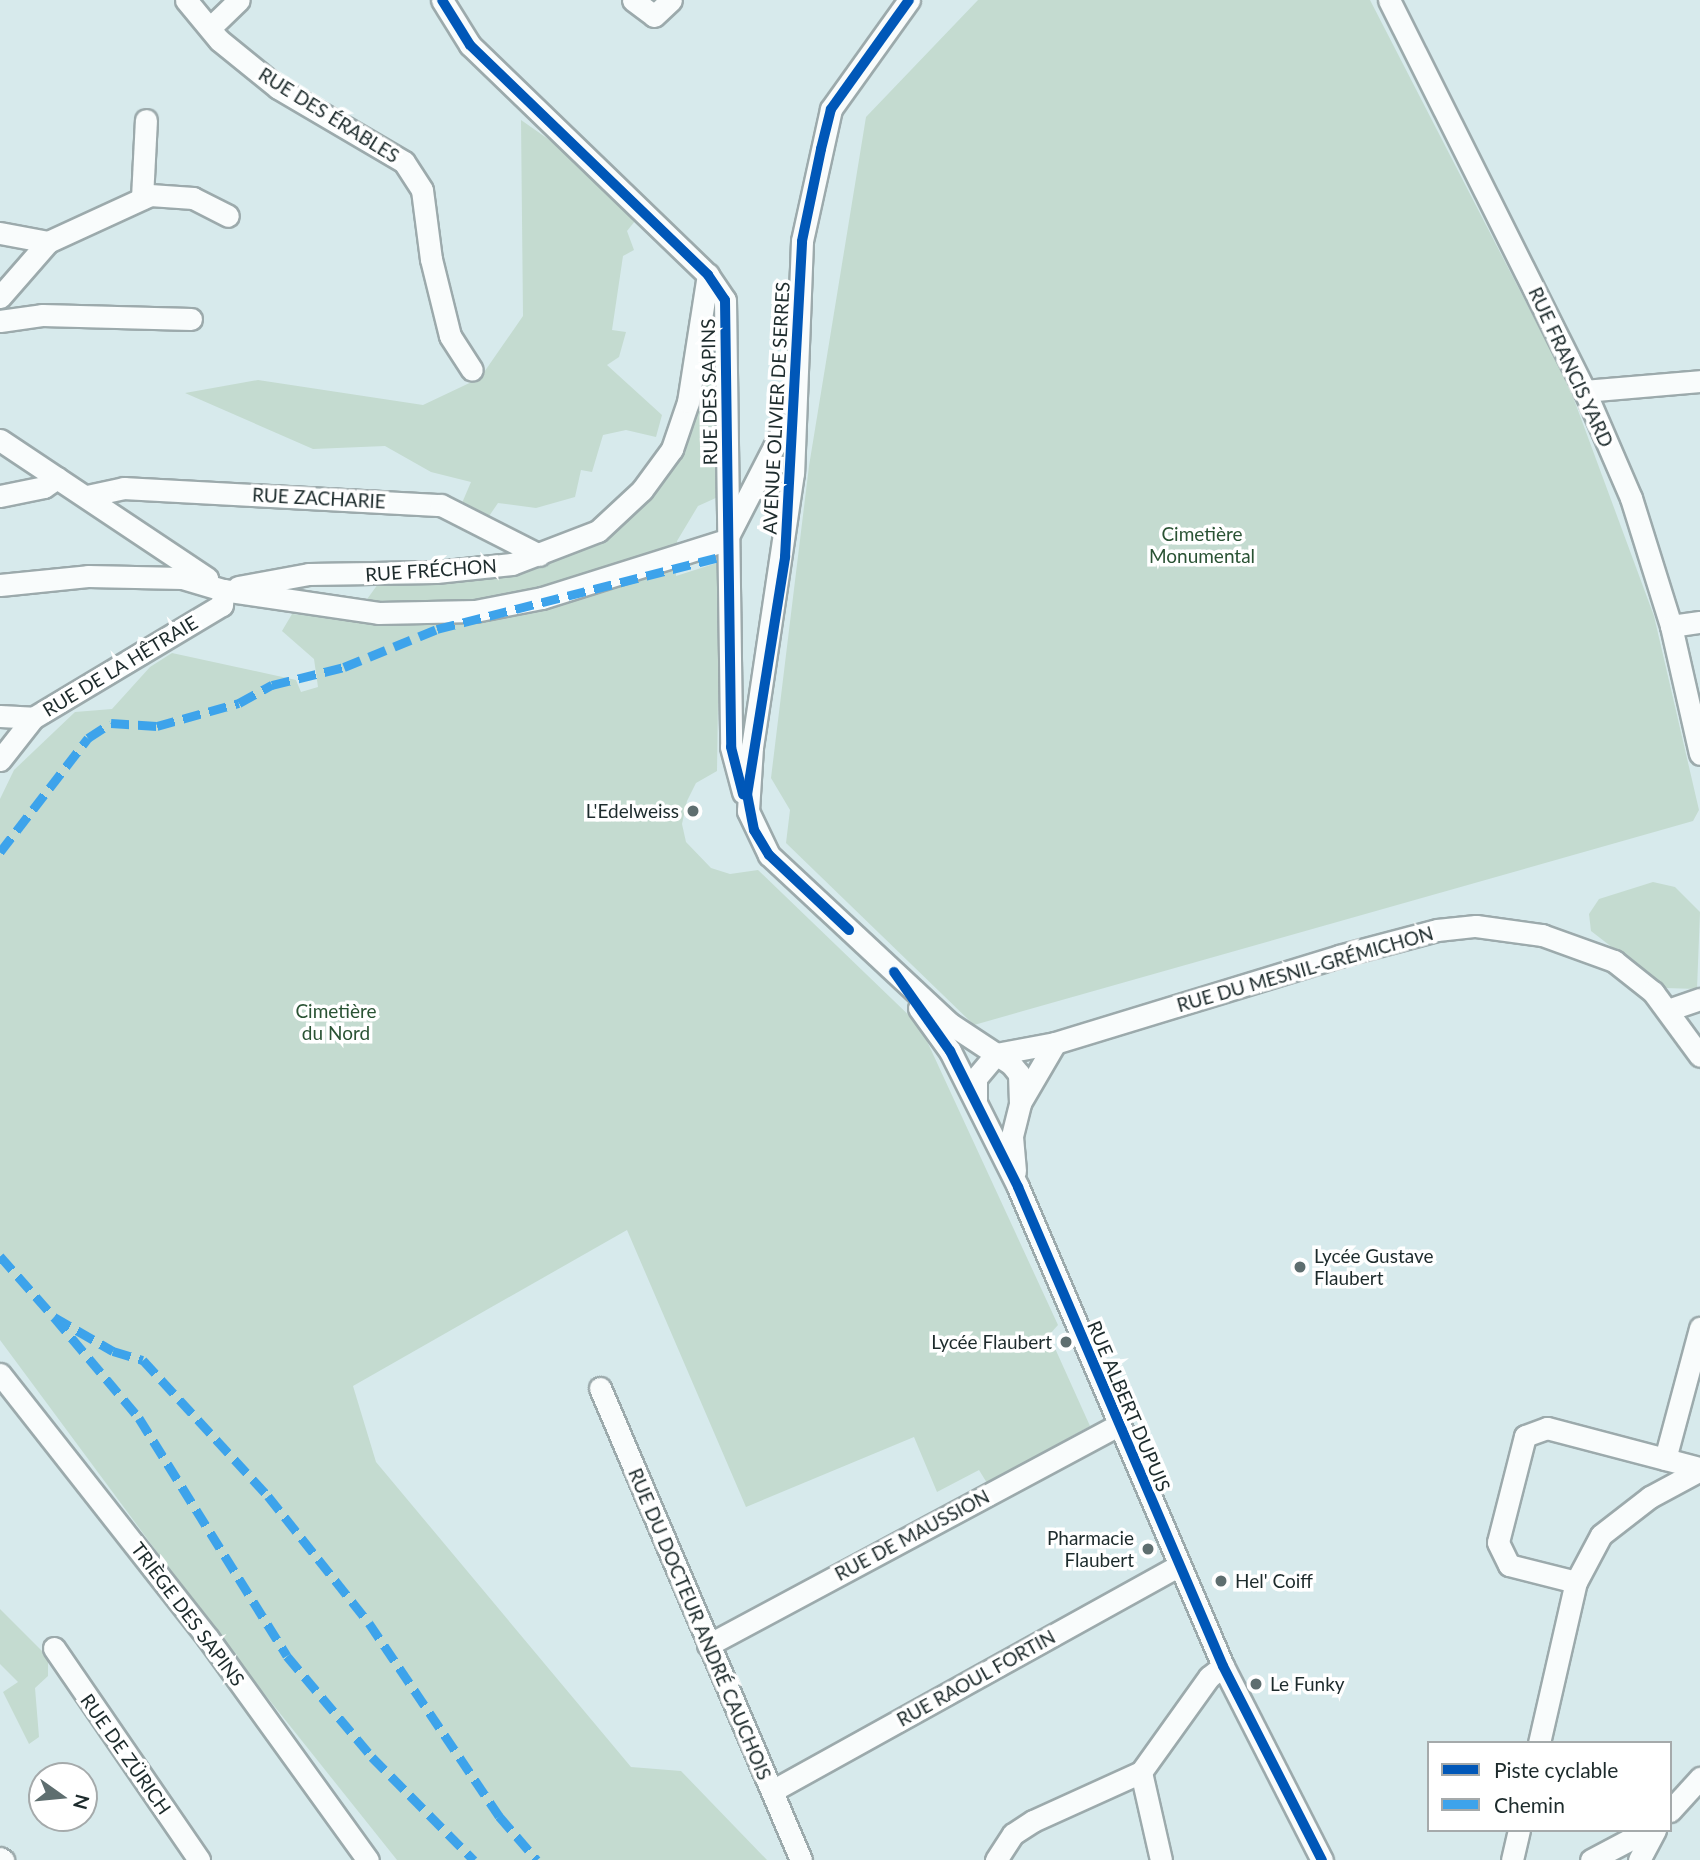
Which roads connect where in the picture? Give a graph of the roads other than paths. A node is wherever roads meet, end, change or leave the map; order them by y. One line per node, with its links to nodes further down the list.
1 (186, 0): 8 (street, RUE DES ÉRABLES)
2 (239, 0): 8 (street)
3 (442, 0): 14 (street, RUE DES SAPINS)
4 (634, 0): 5 (street)
5 (671, 0)
6 (909, 0): 21 (street, AVENUE OLIVIER DE SERRES)
7 (1389, 0): 20 (street, RUE FRANCIS YARD)
8 (212, 26): 18 (street, RUE DES ÉRABLES)
9 (146, 120): 10 (street)
10 (142, 198): 11 (street); 13 (street)
11 (228, 216)
12 (0, 233): 13 (street)
13 (48, 243): 15 (street)
14 (708, 275): 26 (street, RUE DES SAPINS); 27 (street, RUE FRÉCHON)
15 (0, 297)
16 (191, 319): 17 (street)
17 (0, 321)
18 (472, 370)
19 (1700, 381): 20 (street)
20 (1584, 391): 31 (street, RUE FRANCIS YARD)
21 (794, 424): 26 (street); 36 (street, AVENUE OLIVIER DE SERRES)
22 (0, 440): 23 (street)
23 (57, 478): 24 (street); 25 (street)
24 (0, 496)
25 (87, 496): 27 (street, RUE ZACHARIE); 29 (street)
26 (726, 540): 29 (street); 36 (street, RUE DES SAPINS)
27 (539, 555): 29 (street, RUE FRÉCHON)
28 (0, 585): 29 (street)
29 (223, 590): 33 (street, RUE DE LA HÊTRAIE)
30 (1700, 622): 31 (street)
31 (1671, 626): 34 (street, RUE FRANCIS YARD)
32 (0, 716): 33 (street, RUE DE LA HÊTRAIE)
33 (33, 718): 35 (street)
34 (1700, 754)
35 (0, 761)
36 (748, 811): 37 (street, AVENUE OLIVIER DE SERRES)
37 (894, 972): 42 (street, AVENUE OLIVIER DE SERRES); 44 (street, RUE ALBERT DUPUIS)
38 (1700, 999): 39 (street)
39 (1668, 1010): 40 (street, RUE DU MESNIL-GRÉMICHON); 41 (street, RUE DU MESNIL-GRÉMICHON)
40 (1055, 1042): 42 (street, RUE DU MESNIL-GRÉMICHON); 43 (street, RUE ALBERT DUPUIS)
41 (1698, 1049)
42 (996, 1054): 43 (street, RUE ALBERT DUPUIS); 44 (street)
43 (1020, 1103): 45 (street, RUE ALBERT DUPUIS)
44 (976, 1106): 45 (street, RUE ALBERT DUPUIS)
45 (1018, 1187): 49 (street, RUE ALBERT DUPUIS)
46 (1700, 1328): 50 (street)
47 (0, 1374): 66 (street, TRIÈGE DES SAPINS)
48 (600, 1388): 54 (street, RUE DU DOCTEUR ANDRÉ CAUCHOIS)
49 (1117, 1426): 52 (street, RUE ALBERT DUPUIS); 54 (street, RUE DE MAUSSION)
50 (1665, 1459): 51 (street); 53 (street)
51 (1700, 1469): 53 (street)
52 (1180, 1565): 56 (street, RUE ALBERT DUPUIS); 60 (street, RUE RAOUL FORTIN)
53 (1576, 1582): 57 (street)
54 (708, 1645): 60 (street, RUE DU DOCTEUR ANDRÉ CAUCHOIS)
55 (54, 1648): 65 (street, RUE DE ZÜRICH)
56 (1223, 1666): 58 (street); 70 (street, RUE ALBERT DUPUIS)
57 (1539, 1741)
58 (1142, 1772): 68 (street); 69 (street)
59 (1700, 1778): 61 (street)
60 (772, 1791): 67 (street, RUE DU DOCTEUR ANDRÉ CAUCHOIS)
61 (1672, 1809)
62 (1519, 1832): 71 (street)
63 (1644, 1832): 72 (street)
64 (1654, 1832): 73 (street)
65 (199, 1860)
66 (368, 1860)
67 (802, 1860)
68 (996, 1860)
69 (1161, 1860)
70 (1322, 1860)
71 (1512, 1860)
72 (1591, 1860)
73 (1639, 1860)

